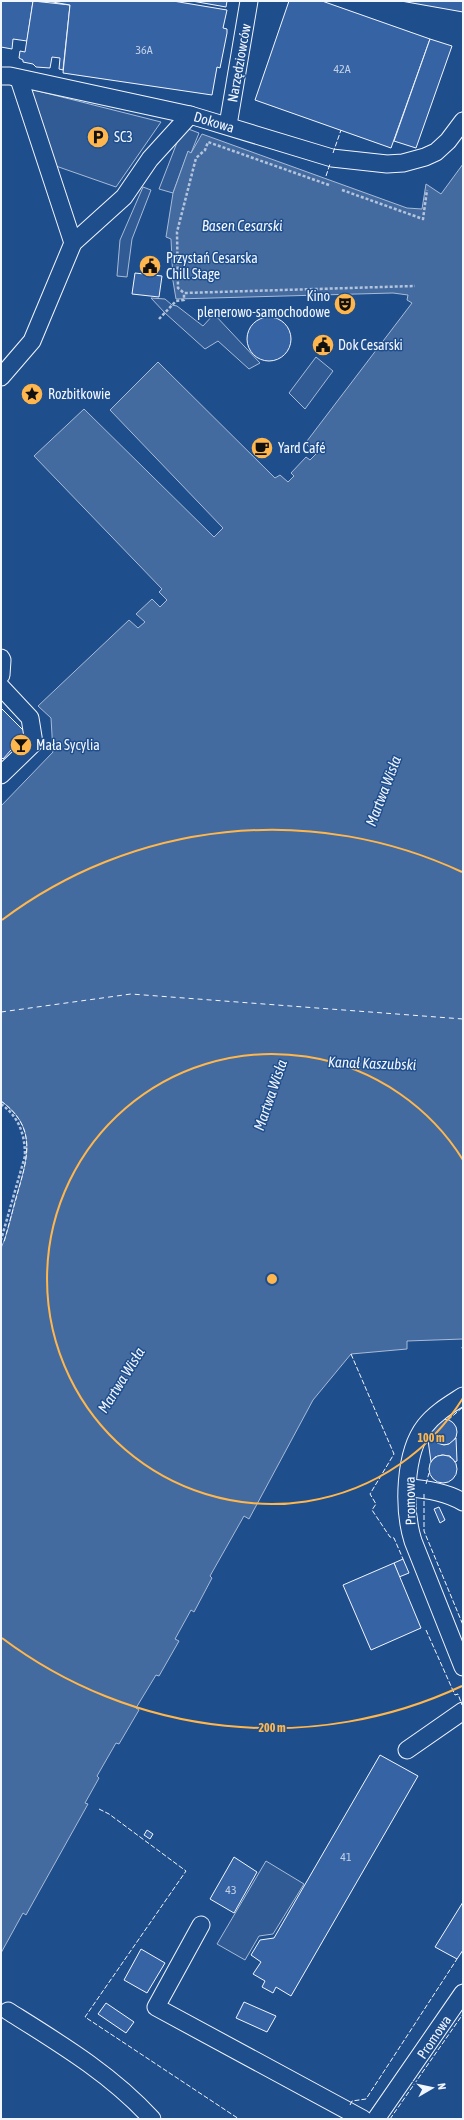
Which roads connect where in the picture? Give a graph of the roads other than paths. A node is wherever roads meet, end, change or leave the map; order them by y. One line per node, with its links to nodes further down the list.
1 (249, 1): 6 (street, Narzędziowców)
2 (1, 76): 3 (street, Dokowa)
3 (19, 79): 4 (street, Dokowa); 7 (street)
4 (190, 115): 6 (street, Dokowa); 7 (street)
5 (463, 121): 6 (street, Dokowa)
6 (228, 125)
7 (73, 243): 8 (street)
8 (1, 377)
9 (1, 658): 10 (street)
10 (1, 675)
11 (1, 687): 12 (street)
12 (1, 775)
13 (463, 1396): 14 (street, Promowa)
14 (408, 1488): 15 (street); 16 (street, Promowa)
15 (463, 1502)
16 (463, 1667)
17 (463, 1711): 18 (street)
18 (407, 1750)
19 (201, 1925): 23 (street)
20 (463, 1993): 24 (street, Promowa)
21 (8, 2010): 22 (street)
22 (152, 2119)
23 (363, 2119)
24 (376, 2119)

